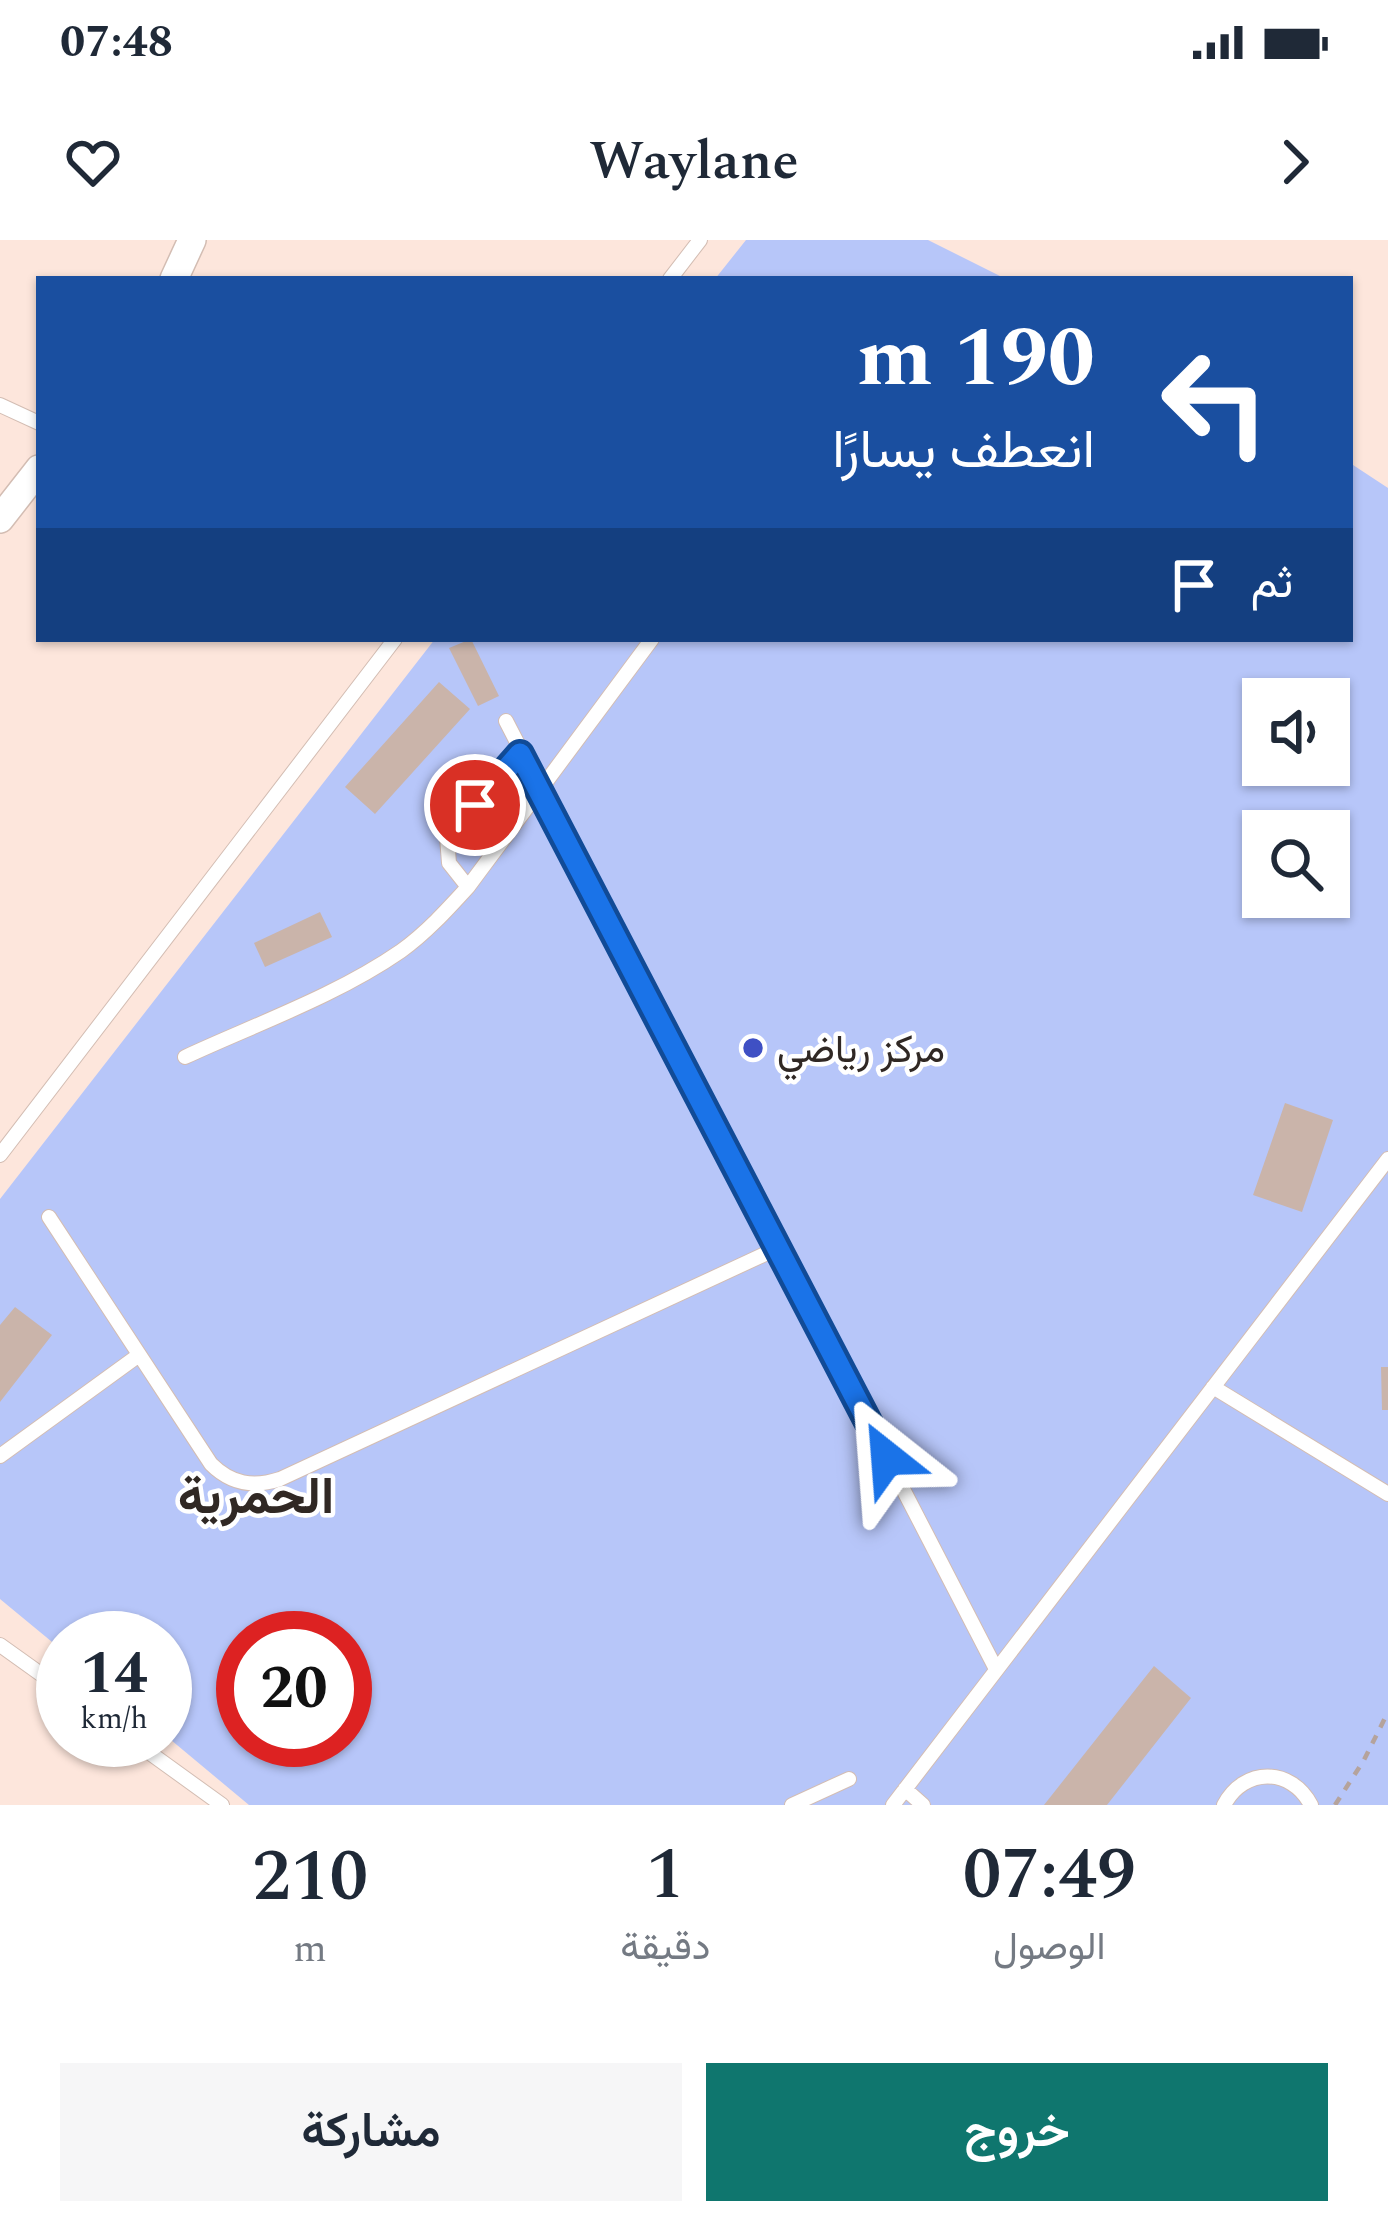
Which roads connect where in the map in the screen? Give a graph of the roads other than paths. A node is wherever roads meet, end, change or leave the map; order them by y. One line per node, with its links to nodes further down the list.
1 (192, 240): 3 (street)
2 (700, 240): 4 (lane)
3 (175, 276)
4 (672, 276)
5 (0, 405): 6 (lane)
6 (36, 422)
7 (36, 473): 8 (street)
8 (0, 519)
9 (393, 642): 16 (lane)
10 (650, 642): 13 (lane)
11 (506, 721): 12 (lane)
12 (520, 754): 13 (lane); 14 (lane)
13 (539, 791): 14 (lane); 19 (lane)
14 (468, 887): 15 (lane)
15 (185, 1057)
16 (0, 1155)
17 (1388, 1160): 21 (lane)
18 (49, 1217): 20 (lane)
19 (778, 1248): 20 (lane); 25 (lane)
20 (139, 1354): 22 (lane)
21 (1213, 1387): 23 (lane); 25 (lane)
22 (0, 1456)
23 (1388, 1494)
24 (0, 1645): 26 (lane)
25 (997, 1669): 29 (lane)
26 (36, 1671)
27 (169, 1767): 30 (lane)
28 (849, 1779): 31 (lane)
29 (905, 1789): 32 (lane); 33 (lane)
30 (222, 1805)
31 (792, 1805)
32 (893, 1805)
33 (923, 1805)
34 (1224, 1805): 35 (lane)
35 (1311, 1805)

